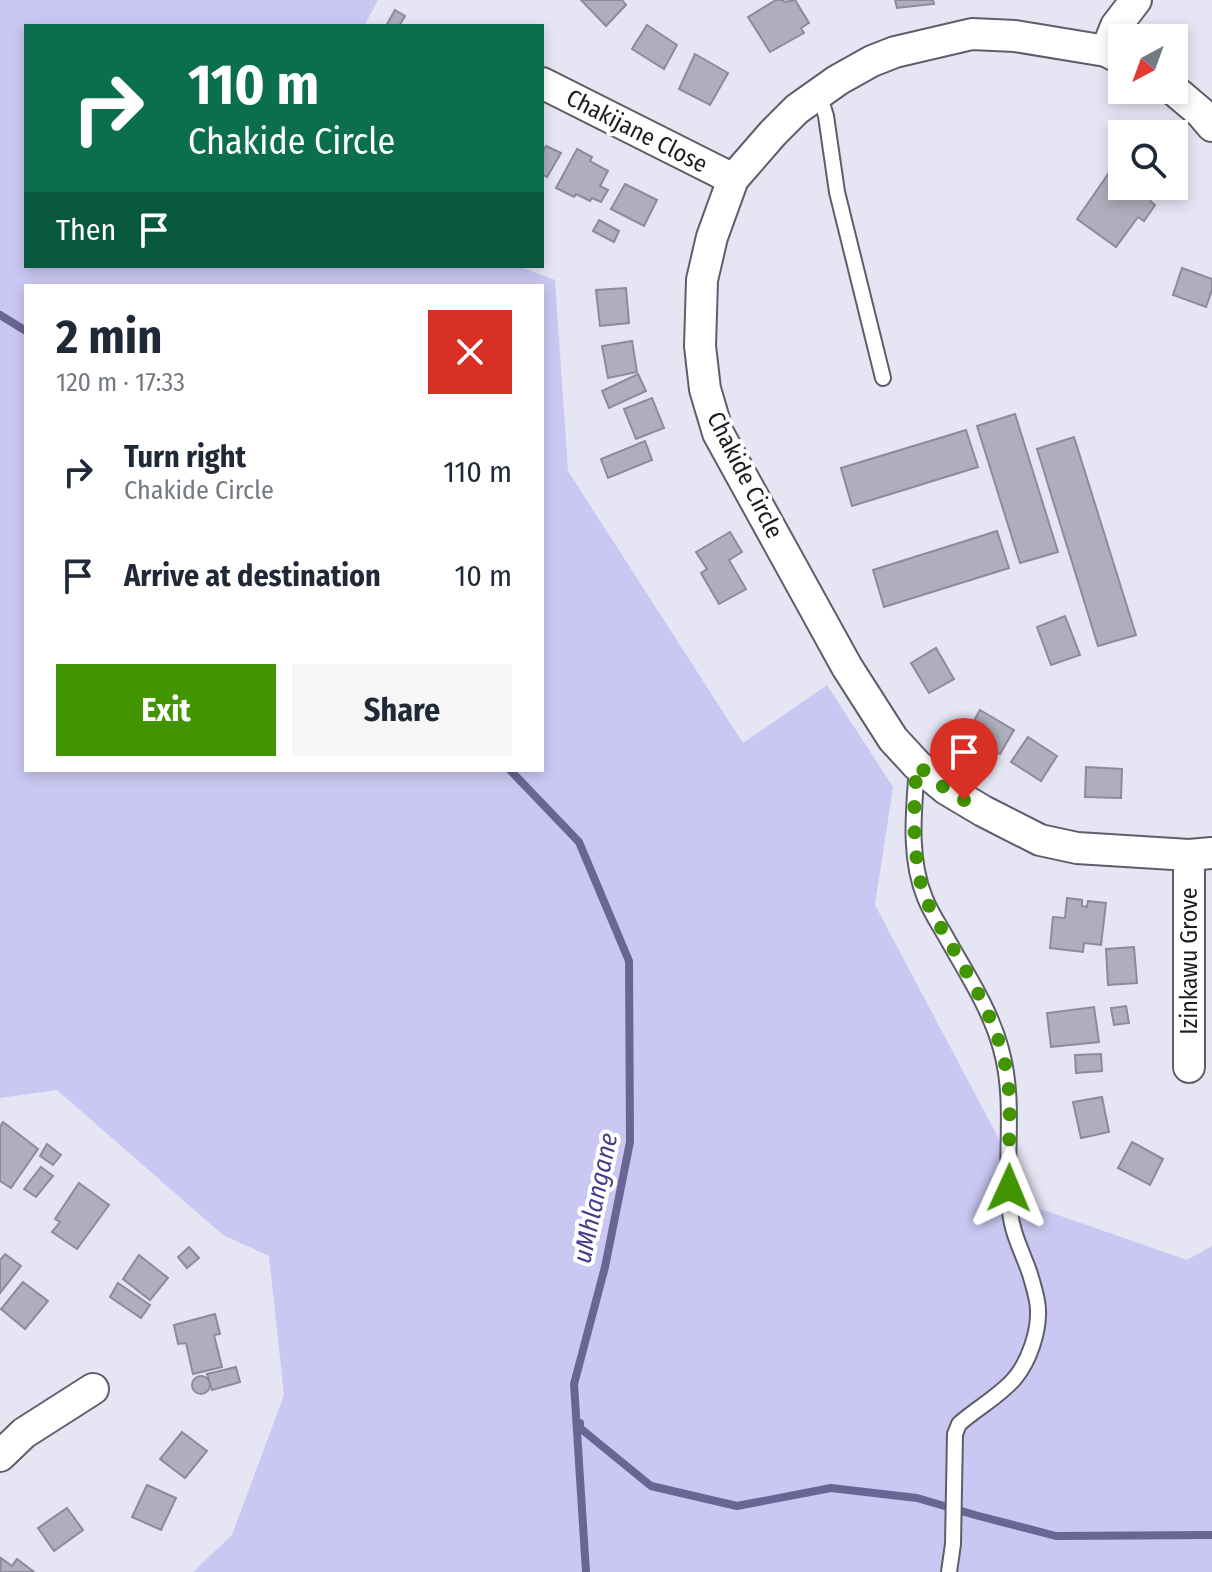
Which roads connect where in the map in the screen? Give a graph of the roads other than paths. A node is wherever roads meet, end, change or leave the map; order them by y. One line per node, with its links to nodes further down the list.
1 (1136, 0): 2 (street)
2 (1118, 24)
3 (1108, 54): 5 (street, Chakide Circle)
4 (544, 84): 8 (street, Chakijane Close)
5 (819, 93): 8 (street, Chakide Circle); 9 (lane)
6 (1188, 102): 7 (street)
7 (1212, 126)
8 (733, 179): 10 (street, Chakide Circle)
9 (883, 378)
10 (917, 765): 11 (street, Chakide Circle); 15 (lane)
11 (1200, 854): 12 (street, Izinkawu Grove)
12 (1189, 1067)
13 (93, 1389): 14 (street)
14 (0, 1456)
15 (949, 1572)

